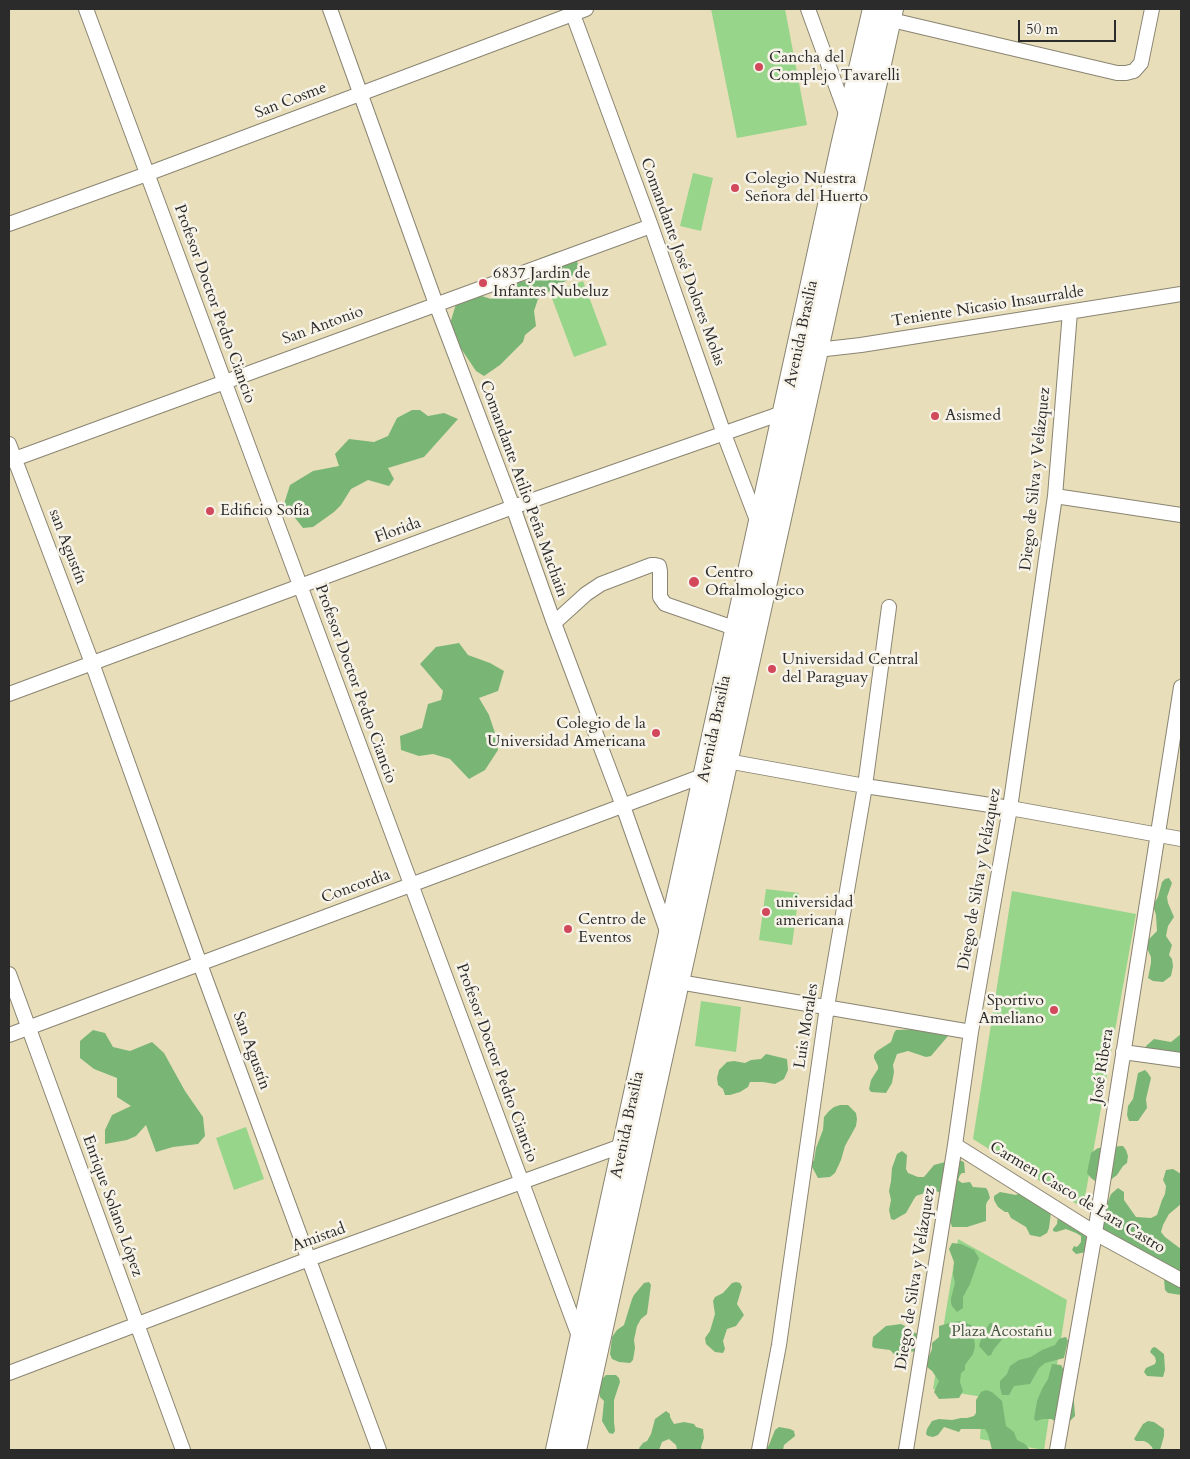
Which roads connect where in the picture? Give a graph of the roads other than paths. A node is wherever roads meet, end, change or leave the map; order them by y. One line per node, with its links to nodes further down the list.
1 (86, 9): 9 (street, Profesor Doctor Pedro Ciancio)
2 (330, 9): 7 (street, Comandante Atilio Peña Machain)
3 (808, 9): 8 (street)
4 (1152, 9): 6 (street)
5 (577, 10): 7 (street, San Cosme); 11 (street, Comandante José Dolores Molas)
6 (882, 13): 8 (main road, Avenida Brasilia)
7 (362, 93): 9 (street, San Cosme); 13 (street, Comandante Atilio Peña Machain)
8 (857, 123): 15 (main road, Avenida Brasilia)
9 (147, 174): 10 (street, San Cosme); 16 (street, Profesor Doctor Pedro Ciancio)
10 (9, 224)
11 (650, 226): 13 (street, San Antonio); 18 (street, Comandante José Dolores Molas)
12 (1181, 294): 14 (street, Teniente Nicasio Insaurralde)
13 (436, 304): 16 (street, San Antonio); 22 (street, Comandante Atilio Peña Machain)
14 (1070, 312): 15 (street, Teniente Nicasio Insaurralde); 21 (street, Diego de Silva y Velázquez)
15 (808, 349): 17 (main road, Avenida Brasilia)
16 (224, 381): 20 (street, San Antonio); 25 (street, Profesor Doctor Pedro Ciancio)
17 (794, 413): 18 (street, Florida); 24 (main road, Avenida Brasilia); 32 (main road, Avenida Brasilia)
18 (724, 434): 22 (street, Florida); 24 (street, Comandante José Dolores Molas)
19 (9, 444): 20 (street, san Agustín)
20 (12, 460): 29 (street, san Agustín)
21 (1056, 496): 23 (street); 35 (street, Diego de Silva y Velázquez)
22 (513, 507): 25 (street, Florida); 27 (street, Comandante Atilio Peña Machain)
23 (1181, 514)
24 (760, 528): 28 (main road, Avenida Brasilia)
25 (300, 586): 29 (street, Florida); 38 (street, Profesor Doctor Pedro Ciancio)
26 (889, 607): 33 (street, Luis Morales)
27 (554, 623): 28 (street); 34 (street, Comandante Atilio Peña Machain)
28 (737, 629): 32 (main road, Avenida Brasilia)
29 (92, 663): 31 (street, Florida); 40 (street, San Agustín)
30 (1181, 687): 36 (street, José Ribera)
31 (9, 694)
32 (716, 768): 33 (street); 34 (street, Concordia); 39 (main road, Avenida Brasilia); 42 (main road, Avenida Brasilia)
33 (865, 786): 35 (street); 43 (street, Luis Morales)
34 (623, 806): 38 (street, Concordia); 39 (street, Comandante Atilio Peña Machain)
35 (1010, 808): 36 (street); 45 (street, Diego de Silva y Velázquez)
36 (1157, 834): 37 (street); 47 (street, José Ribera)
37 (1181, 839)
38 (411, 885): 40 (street, Concordia); 51 (street, Profesor Doctor Pedro Ciancio)
39 (670, 937): 42 (street, Comandante Atilio Peña Machain); 49 (main road, Avenida Brasilia)
40 (200, 964): 44 (street, Concordia); 53 (street, San Agustín)
41 (9, 974): 44 (street, Enrique Solano López)
42 (679, 982): 43 (street); 49 (main road, Avenida Brasilia)
43 (827, 1007): 45 (street); 63 (street, Luis Morales)
44 (28, 1028): 46 (street, Concordia); 55 (street, Enrique Solano López)
45 (971, 1032): 50 (street, Diego de Silva y Velázquez)
46 (9, 1035)
47 (1124, 1052): 48 (street); 52 (street, José Ribera)
48 (1181, 1060)
49 (633, 1145): 51 (street, Amistad); 56 (main road, Avenida Brasilia); 57 (main road, Avenida Brasilia)
50 (955, 1145): 52 (street, Carmen Casco de Lara Castro); 64 (street, Diego de Silva y Velázquez)
51 (522, 1183): 53 (street, Amistad); 56 (street, Profesor Doctor Pedro Ciancio)
52 (1095, 1233): 54 (street, Carmen Casco de Lara Castro); 65 (street, José Ribera)
53 (309, 1259): 55 (street, Amistad); 60 (street, San Agustín)
54 (1181, 1280)
55 (137, 1325): 58 (street, Amistad); 59 (street, Enrique Solano López)
56 (580, 1342): 57 (street, Profesor Doctor Pedro Ciancio); 61 (main road, Avenida Brasilia)
57 (593, 1370): 62 (main road, Avenida Brasilia)
58 (9, 1373)
59 (183, 1450)
60 (379, 1450)
61 (557, 1450)
62 (576, 1450)
63 (759, 1450)
64 (906, 1450)
65 (1057, 1450)

